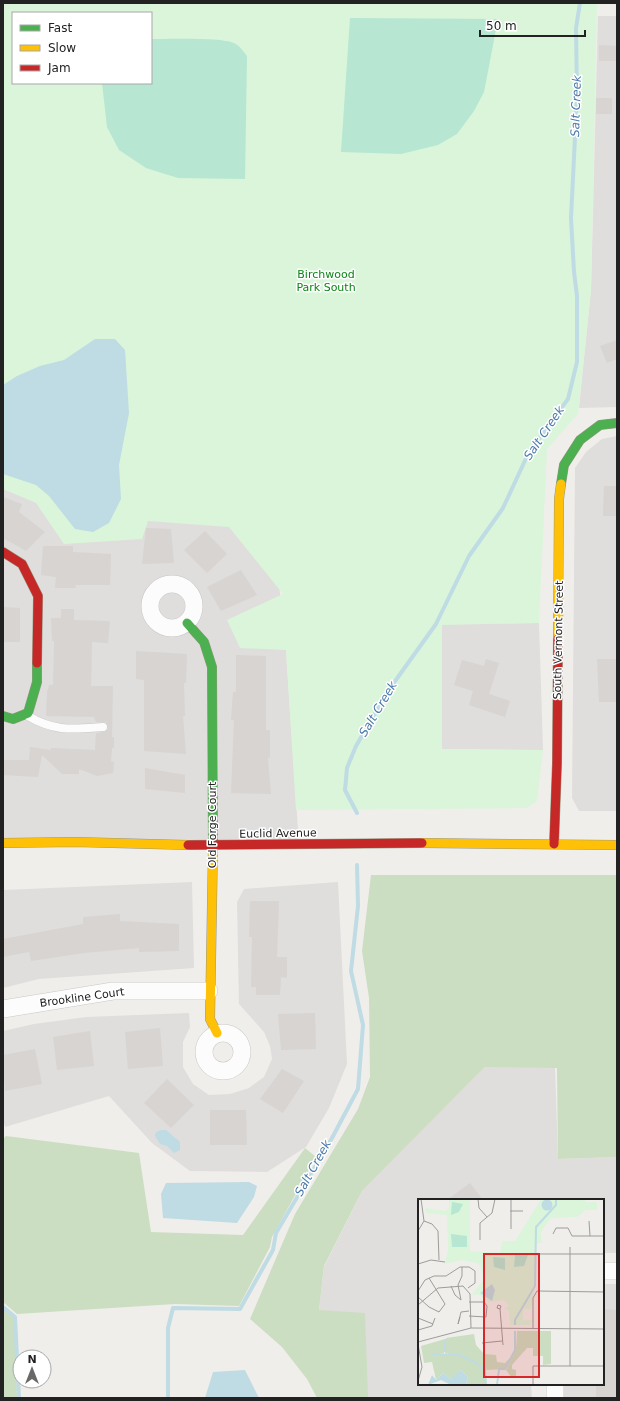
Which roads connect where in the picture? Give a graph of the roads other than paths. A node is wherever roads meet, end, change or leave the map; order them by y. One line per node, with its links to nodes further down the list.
1 (617, 423): 8 (street, South Vermont Street)
2 (3, 552): 4 (street)
3 (187, 623): 10 (street, Old Forge Court)
4 (26, 714): 5 (street); 6 (lane)
5 (3, 716)
6 (103, 728)
7 (3, 843): 10 (street, Euclid Avenue)
8 (554, 844): 9 (street, Euclid Avenue); 10 (street, Euclid Avenue)
9 (617, 845)
10 (213, 846): 11 (street, Old Forge Court)
11 (209, 990): 12 (street, Brookline Court); 13 (street, Old Forge Court)
12 (3, 1008)
13 (218, 1033)
14 (604, 1271): 15 (street)
15 (617, 1271)
16 (555, 1385): 17 (street)
17 (555, 1398)

